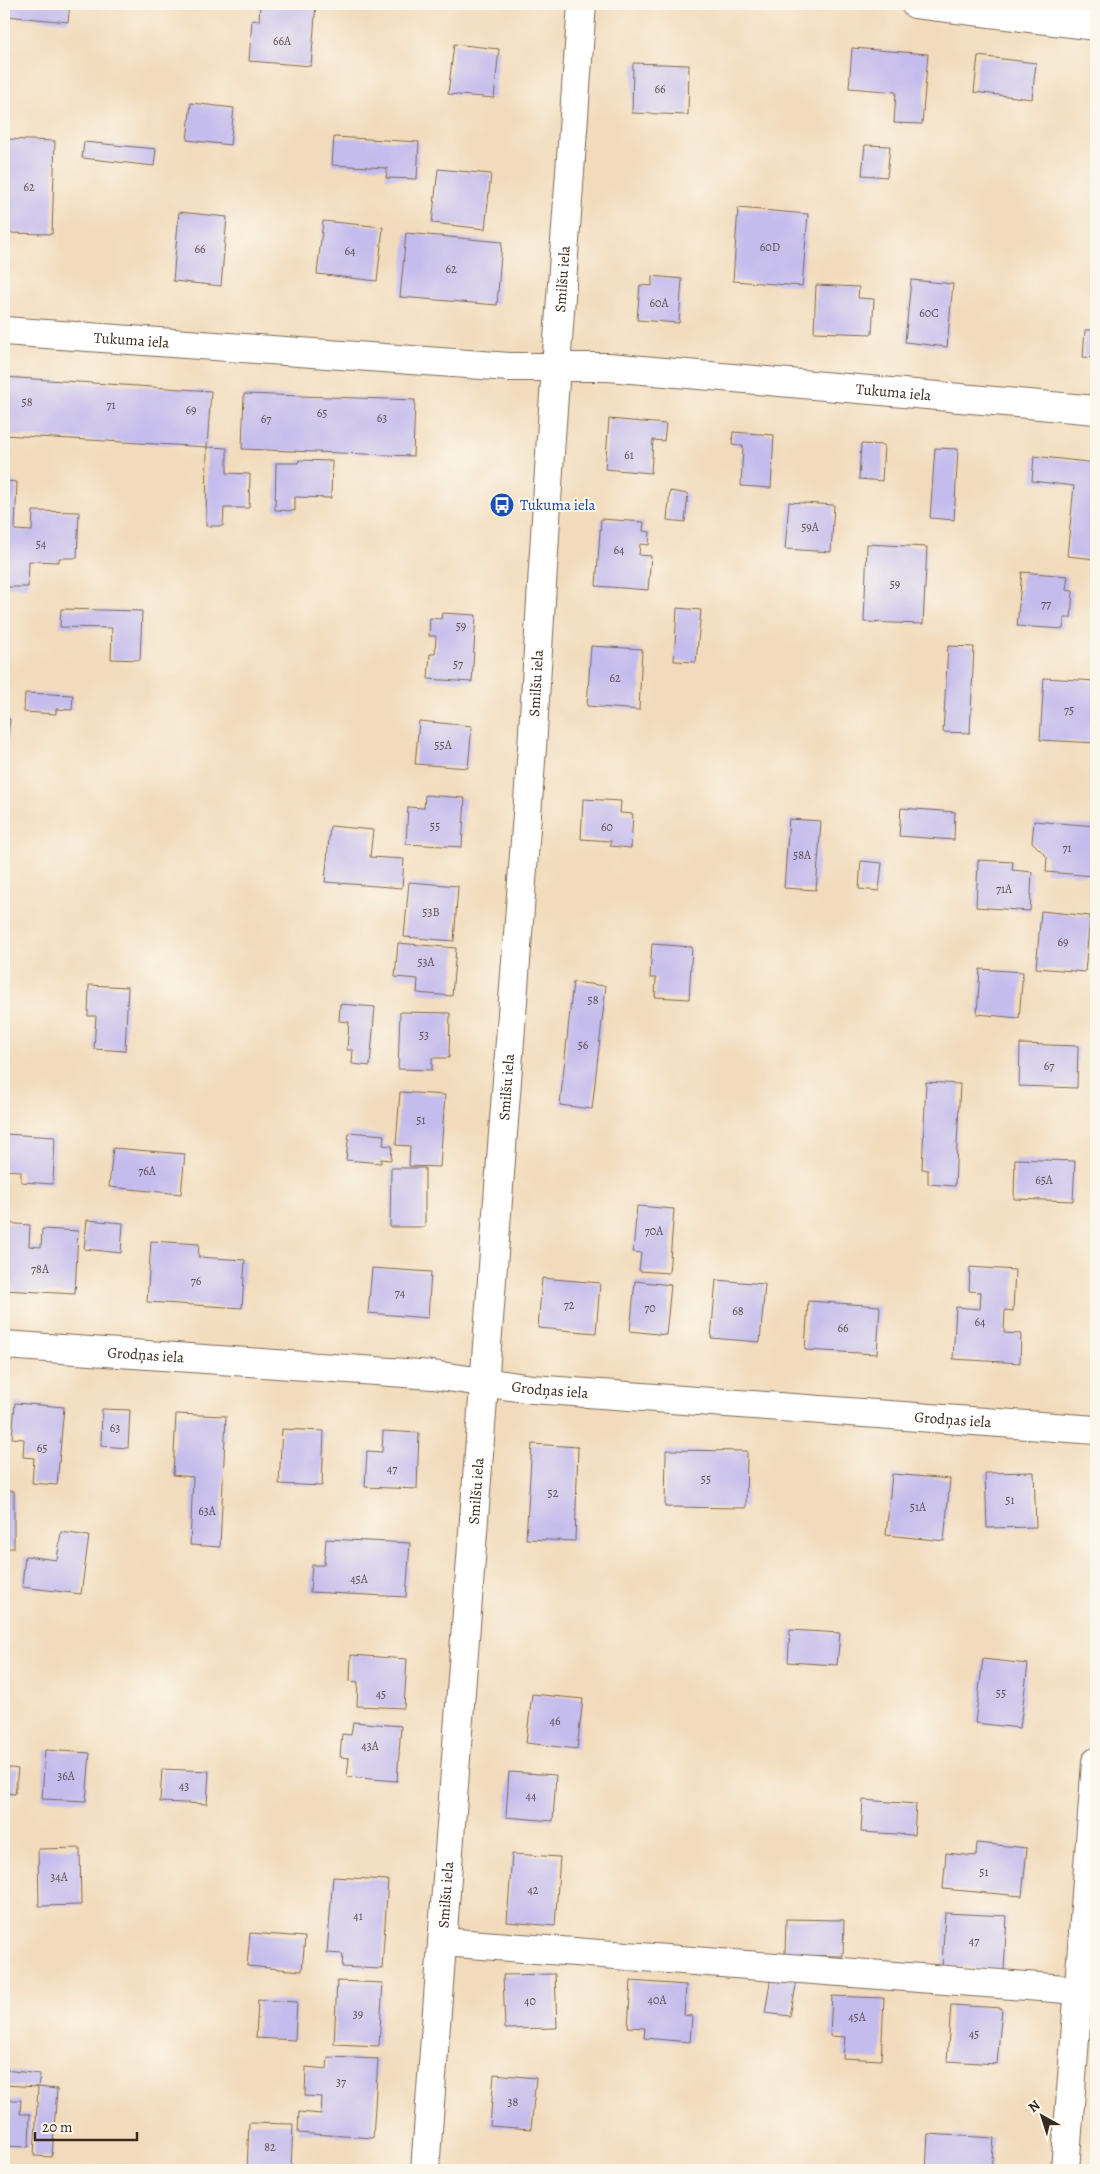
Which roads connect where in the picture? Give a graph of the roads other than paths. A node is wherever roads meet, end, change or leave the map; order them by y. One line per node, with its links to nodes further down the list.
1 (582, 4): 5 (street, Smilšu iela)
2 (915, 4): 3 (street)
3 (1096, 26)
4 (4, 332): 5 (street, Tukuma iela)
5 (556, 366): 6 (street, Tukuma iela); 8 (street, Smilšu iela)
6 (1096, 410)
7 (4, 1345): 8 (street, Grodņas iela)
8 (483, 1382): 9 (street, Grodņas iela); 11 (street, Smilšu iela)
9 (1096, 1430)
10 (1096, 1762): 12 (street)
11 (442, 1942): 12 (street); 13 (street, Smilšu iela)
12 (1079, 1990): 14 (street)
13 (426, 2170)
14 (1065, 2170)

